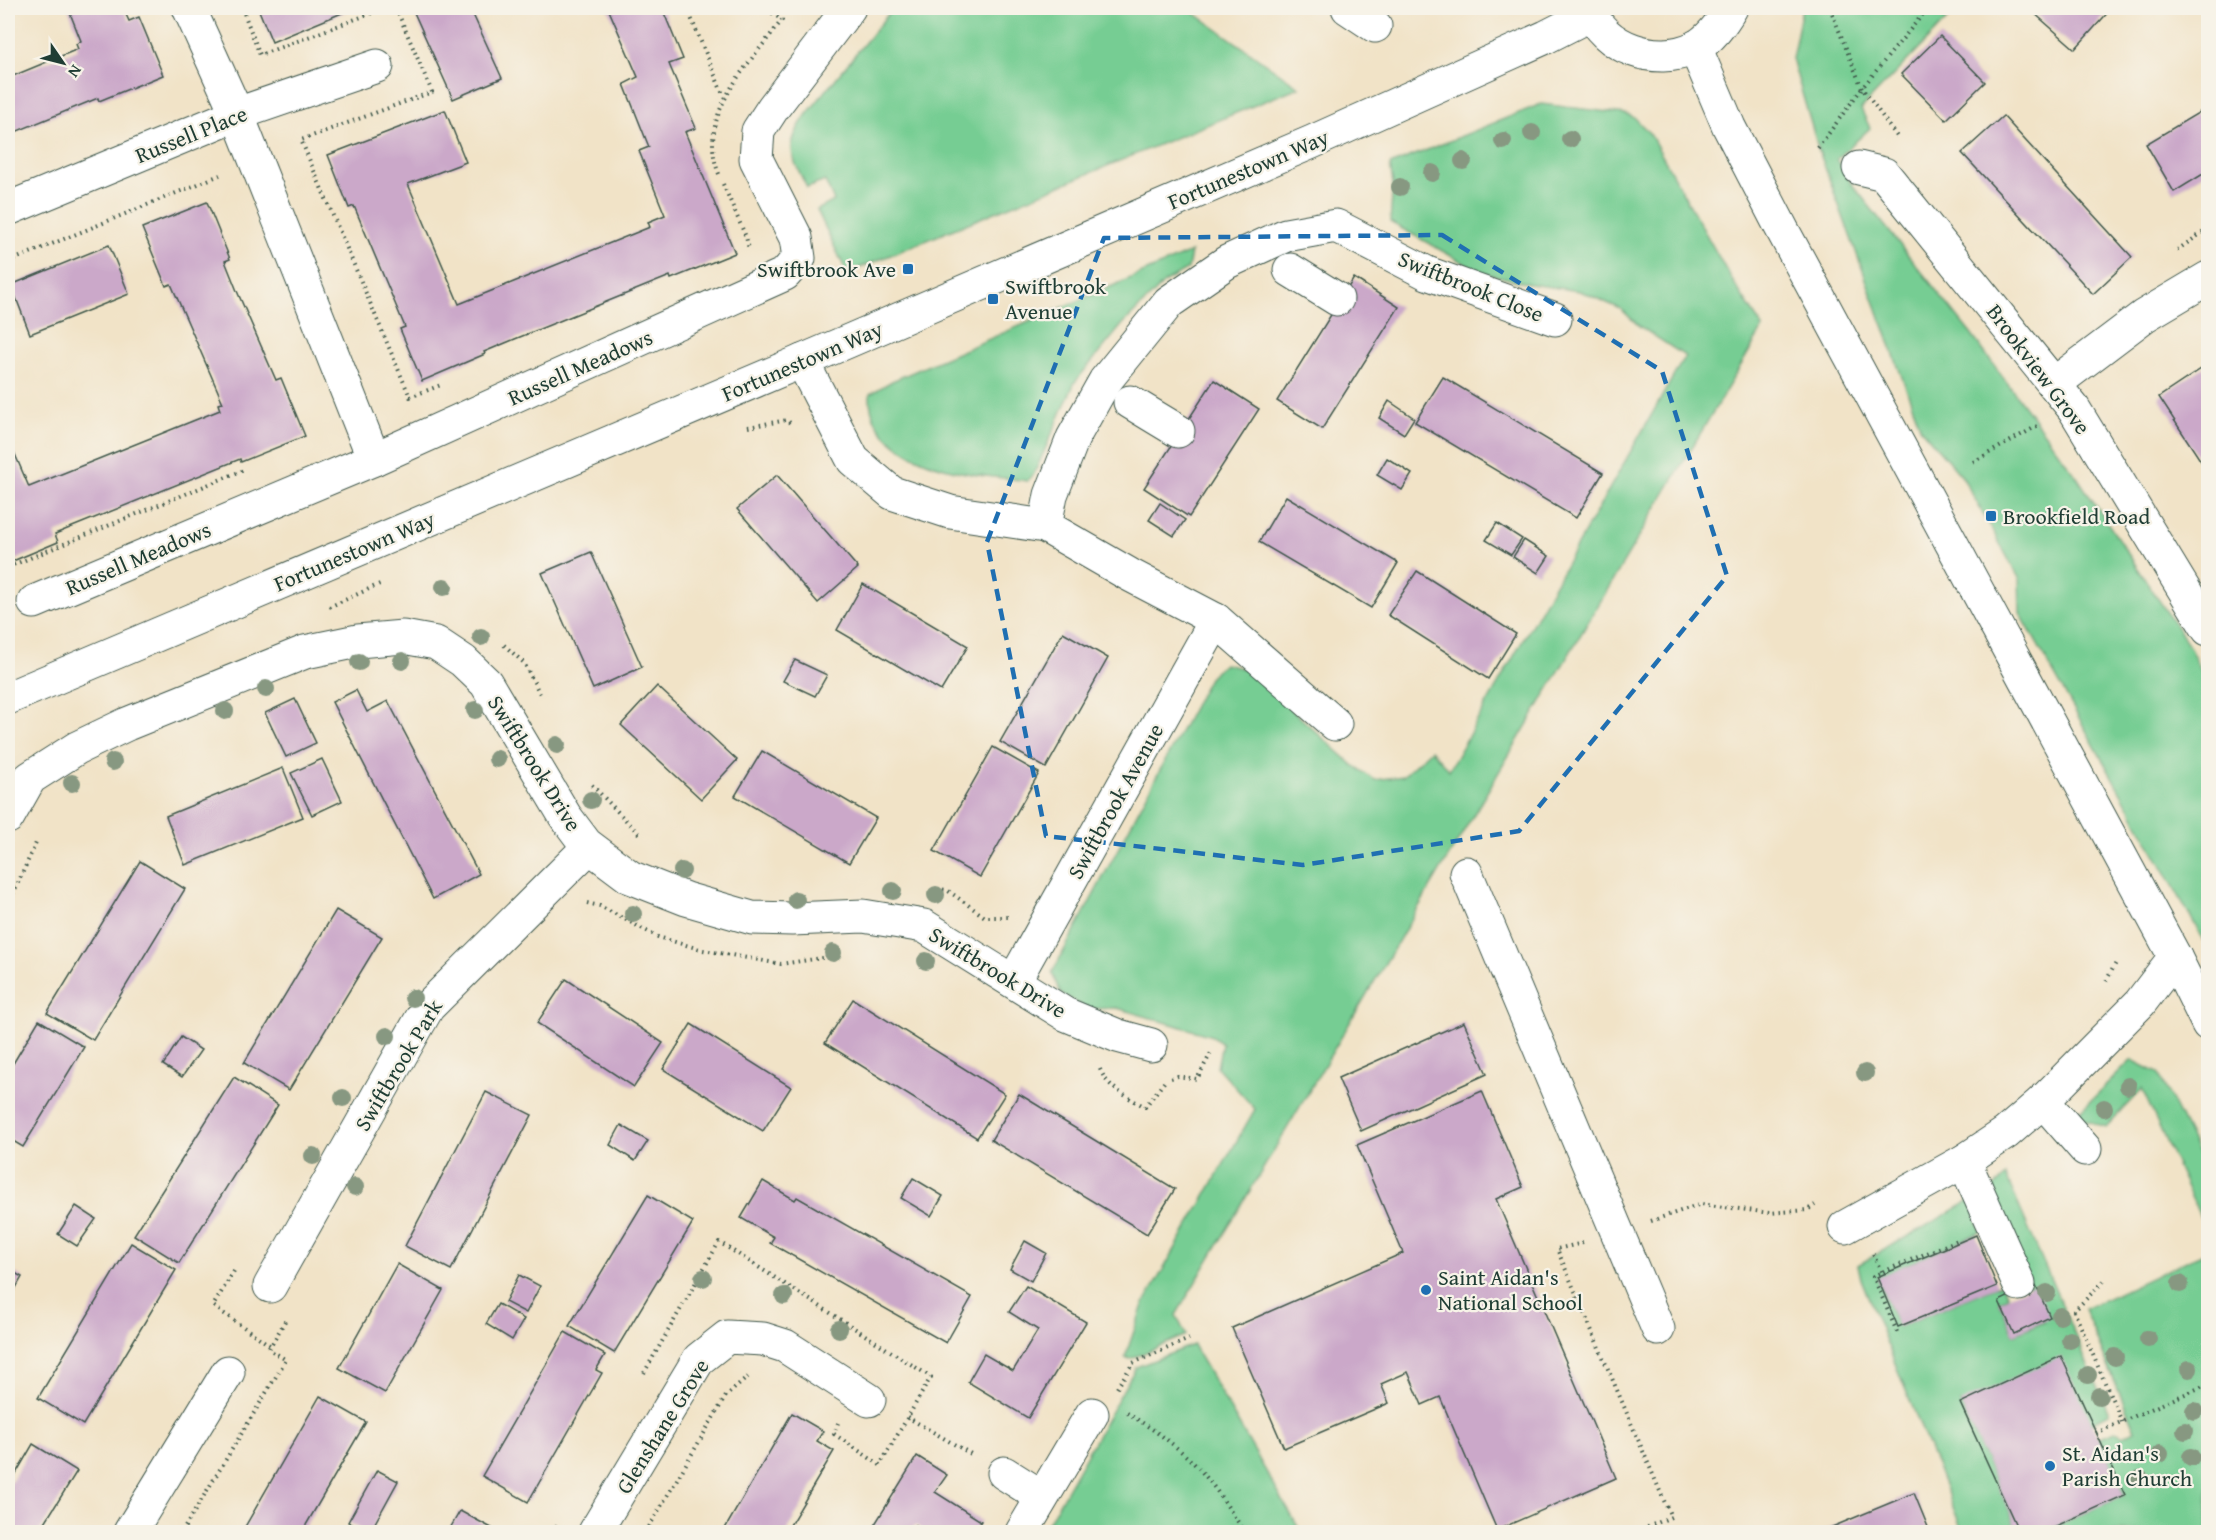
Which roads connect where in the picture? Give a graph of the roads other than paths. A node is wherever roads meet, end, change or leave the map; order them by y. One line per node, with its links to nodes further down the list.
1 (189, 8): 9 (street)
2 (1348, 8): 6 (street)
3 (1731, 8): 7 (street)
4 (840, 10): 20 (street, Russell Meadows)
5 (1590, 11): 7 (street); 16 (street, Fortunestown Way)
6 (1375, 26)
7 (1695, 48): 30 (street)
8 (377, 66): 9 (street, Russell Place)
9 (237, 114): 11 (street, Russell Place); 20 (street)
10 (1859, 168): 17 (street, Brookview Grove)
11 (8, 209)
12 (1290, 270): 14 (street)
13 (2208, 278): 17 (street)
14 (1337, 299)
15 (1555, 319): 21 (street, Swiftbrook Close)
16 (802, 361): 21 (street); 25 (street, Fortunestown Way)
17 (2054, 384): 24 (street, Brookview Grove)
18 (1130, 402): 19 (street)
19 (1178, 431)
20 (374, 459): 22 (street, Russell Meadows)
21 (1045, 526): 23 (street)
22 (34, 602)
23 (1216, 620): 26 (street); 31 (street, Swiftbrook Avenue)
24 (2208, 629)
25 (8, 698)
26 (1335, 724)
27 (8, 817): 28 (street, Swiftbrook Drive)
28 (590, 847): 31 (street, Swiftbrook Drive); 39 (street, Swiftbrook Park)
29 (1466, 873): 40 (street)
30 (2175, 957): 32 (street); 34 (street)
31 (1014, 981): 33 (street, Swiftbrook Drive)
32 (2208, 1024)
33 (1151, 1045)
34 (2043, 1101): 35 (street); 36 (street)
35 (2085, 1149)
36 (1964, 1161): 37 (street); 38 (street)
37 (1845, 1227)
38 (2019, 1284)
39 (270, 1286)
40 (1658, 1329)
41 (228, 1372): 46 (street)
42 (869, 1400): 47 (street, Glenshane Grove)
43 (1103, 1403): 45 (street)
44 (1004, 1473): 45 (street)
45 (1042, 1497): 48 (street)
46 (130, 1533)
47 (595, 1533)
48 (1022, 1533)

